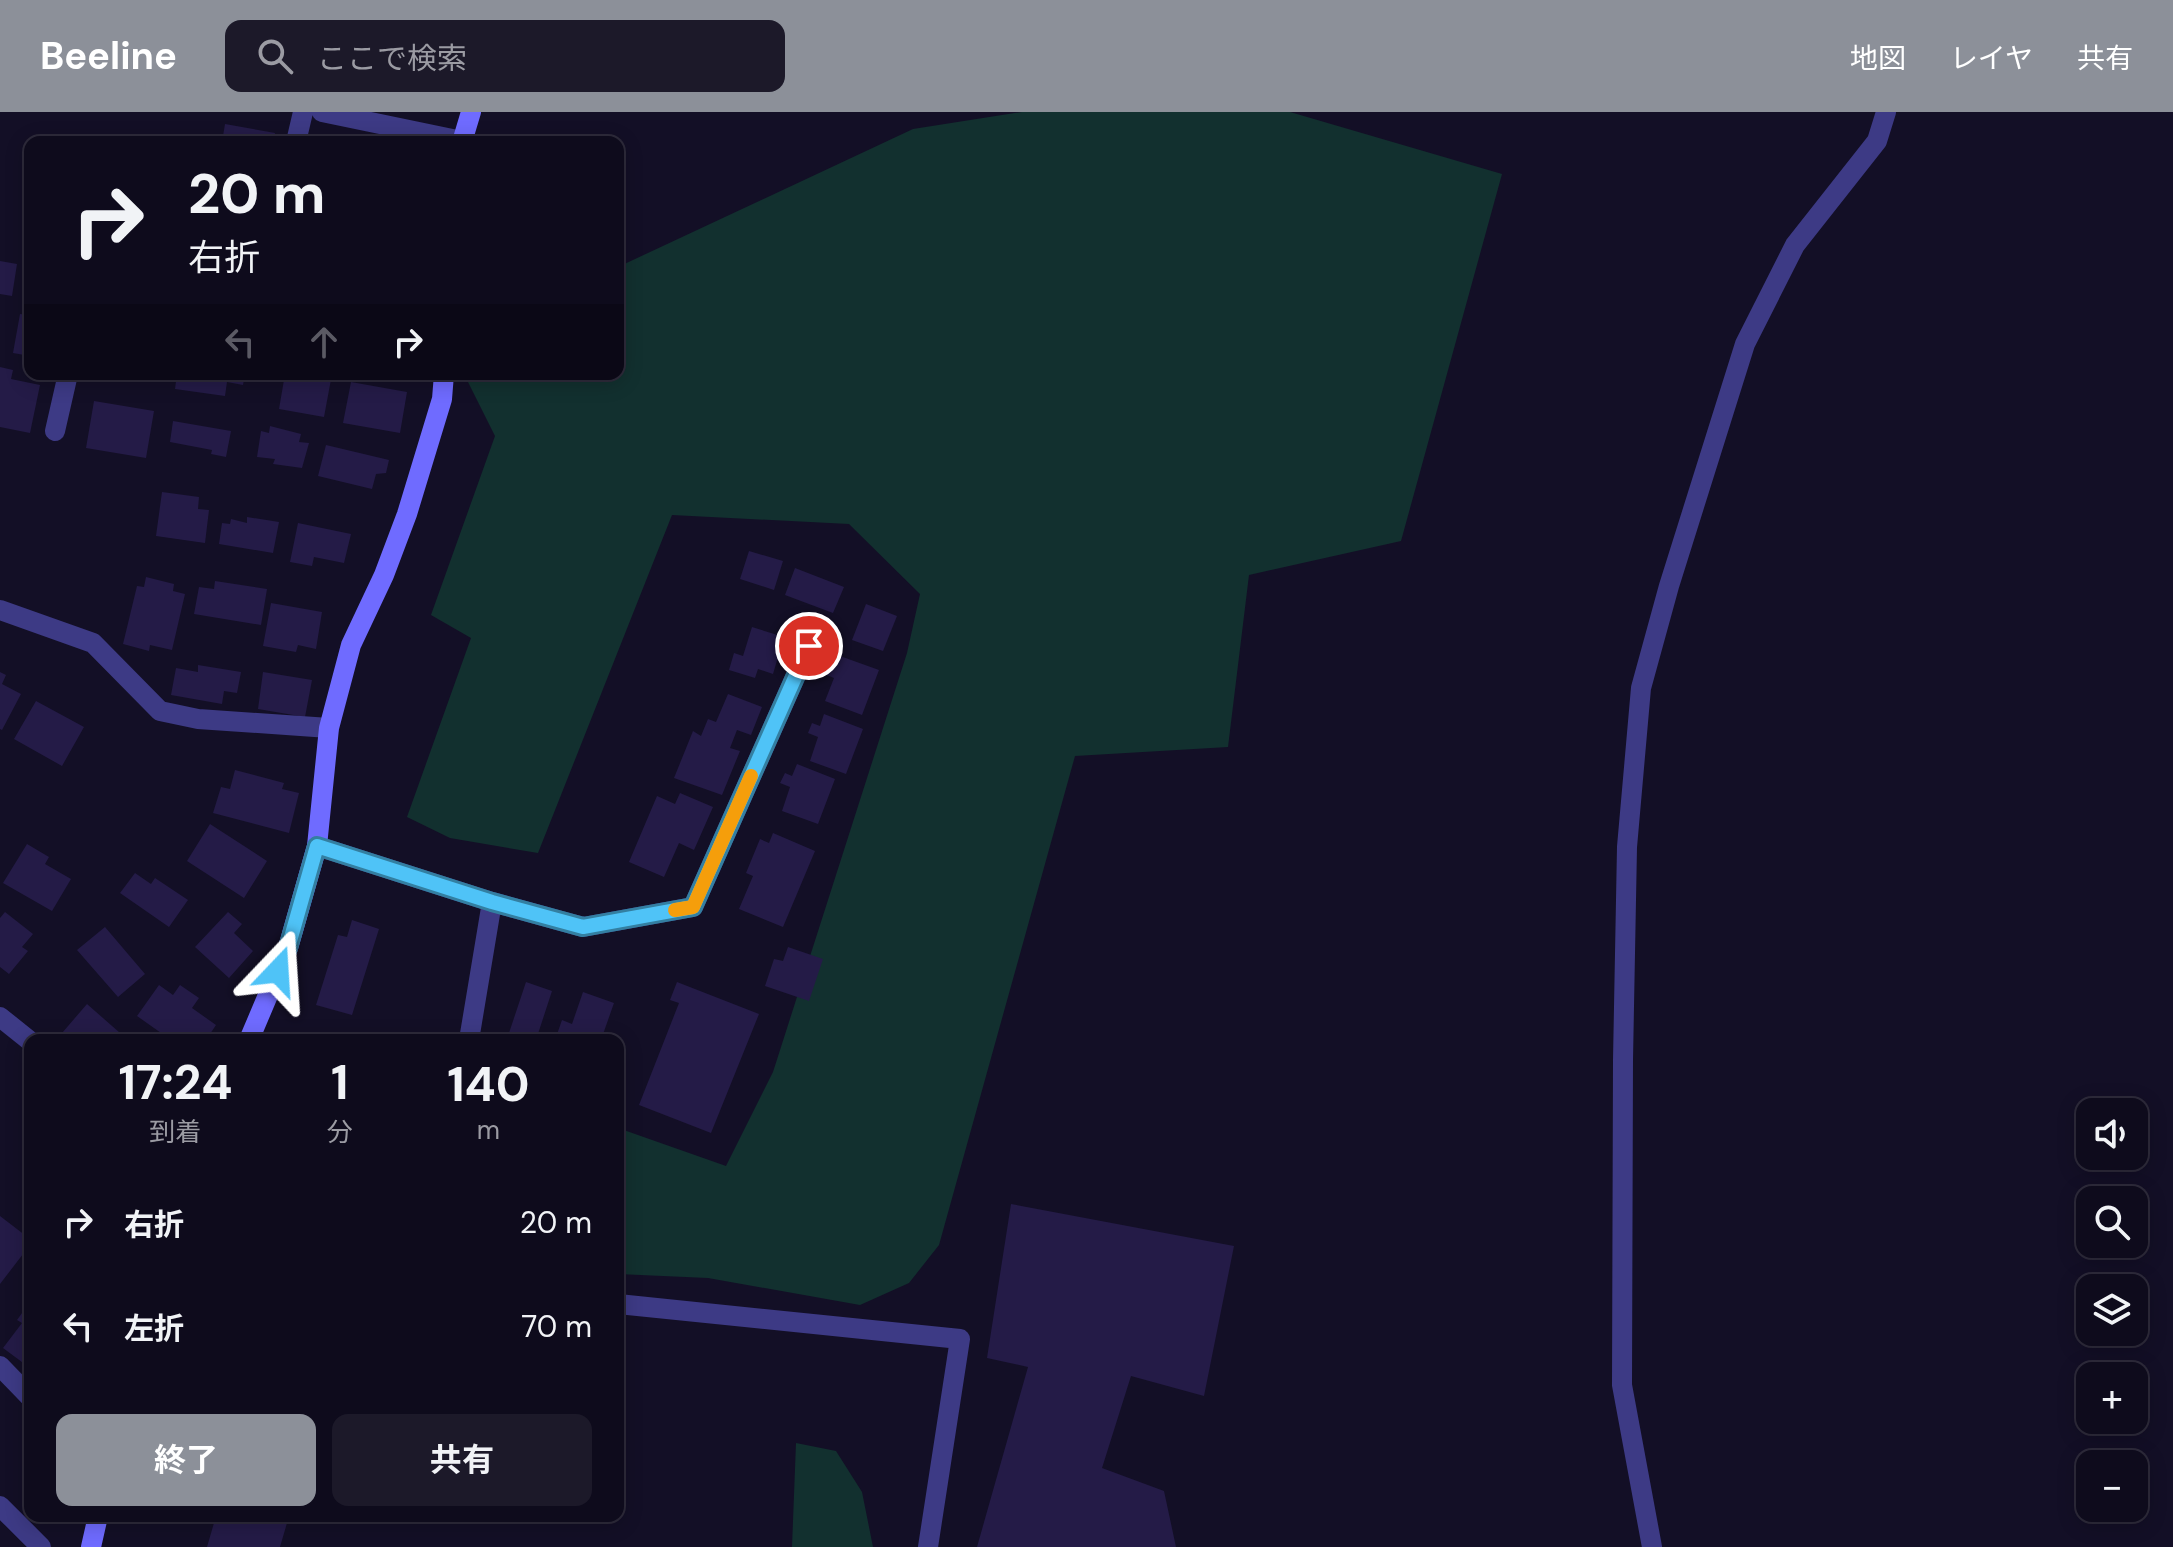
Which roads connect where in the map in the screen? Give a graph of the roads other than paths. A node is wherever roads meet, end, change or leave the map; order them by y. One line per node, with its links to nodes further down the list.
1 (303, 112): 5 (street)
2 (322, 112): 6 (street)
3 (471, 112): 7 (street)
4 (1886, 112): 28 (street)
5 (297, 136)
6 (434, 136)
7 (464, 136)
8 (67, 380): 10 (street)
9 (444, 380): 13 (street)
10 (55, 431)
11 (0, 610): 13 (street)
12 (809, 646): 15 (street)
13 (329, 728): 14 (street)
14 (317, 846): 15 (street); 17 (street)
15 (492, 902): 18 (street)
16 (0, 1017): 19 (street)
17 (252, 1034)
18 (470, 1034)
19 (24, 1036)
20 (624, 1305): 27 (street)
21 (0, 1366): 22 (street)
22 (24, 1391)
23 (0, 1506): 25 (street)
24 (97, 1522): 26 (street)
25 (41, 1547)
26 (91, 1547)
27 (928, 1547)
28 (1652, 1547)

